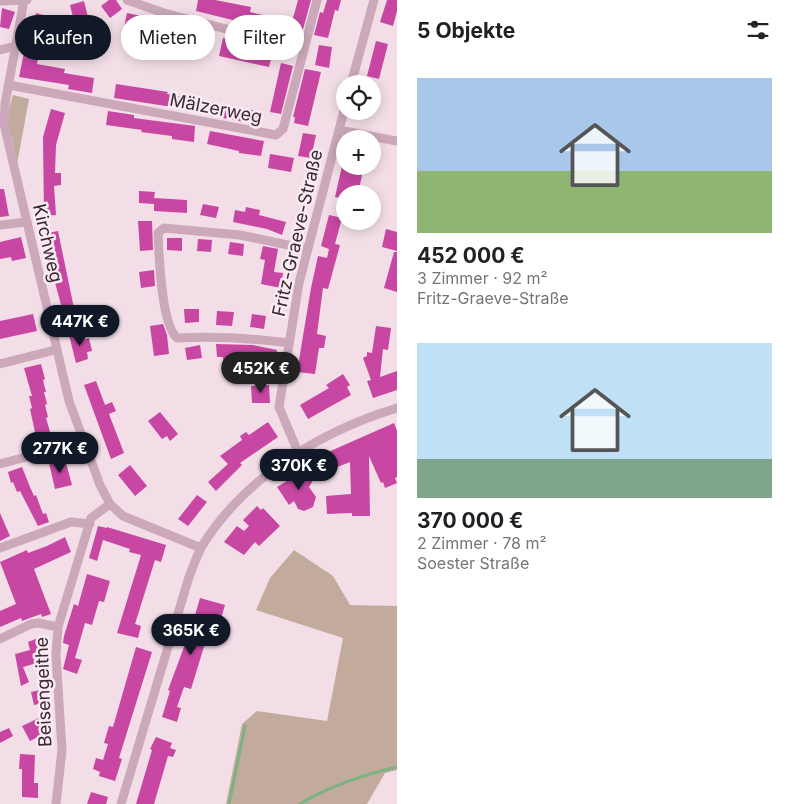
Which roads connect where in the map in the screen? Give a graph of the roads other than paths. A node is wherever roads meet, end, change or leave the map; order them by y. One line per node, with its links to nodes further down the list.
1 (25, 0): 5 (street); 6 (street, Kirchweg)
2 (127, 0): 7 (street)
3 (317, 0): 9 (street, Mälzerweg)
4 (374, 0): 13 (street)
5 (0, 1)
6 (22, 15)
7 (225, 29)
8 (15, 46): 10 (street)
9 (304, 49)
10 (0, 50)
11 (15, 52): 14 (street, Kirchweg)
12 (301, 60): 14 (street, Mälzerweg)
13 (353, 75)
14 (10, 85): 20 (street, Kirchweg)
15 (342, 120): 16 (street, Fritz-Graeve-Straße)
16 (339, 130)
17 (381, 138): 19 (street)
18 (336, 141): 23 (street, Fritz-Graeve-Straße)
19 (397, 141)
20 (3, 142): 21 (street, Kirchweg)
21 (27, 222): 22 (street); 25 (street, Kirchweg)
22 (0, 225)
23 (307, 249): 24 (street, Fritz-Graeve-Straße); 24 (street)
24 (289, 343): 29 (street, Fritz-Graeve-Straße)
25 (55, 350): 26 (street); 28 (street, Kirchweg)
26 (0, 364)
27 (397, 408): 29 (street)
28 (83, 442): 30 (street); 31 (street, Kirchweg)
29 (298, 452): 34 (street)
30 (0, 464)
31 (110, 504): 32 (street, Beisengeithe); 34 (street, Kirchweg)
32 (90, 524): 33 (street); 35 (street, Beisengeithe)
33 (0, 548)
34 (201, 548): 38 (street)
35 (58, 627): 36 (street); 37 (street, Beisengeithe)
36 (0, 639)
37 (56, 804)
38 (121, 804)

